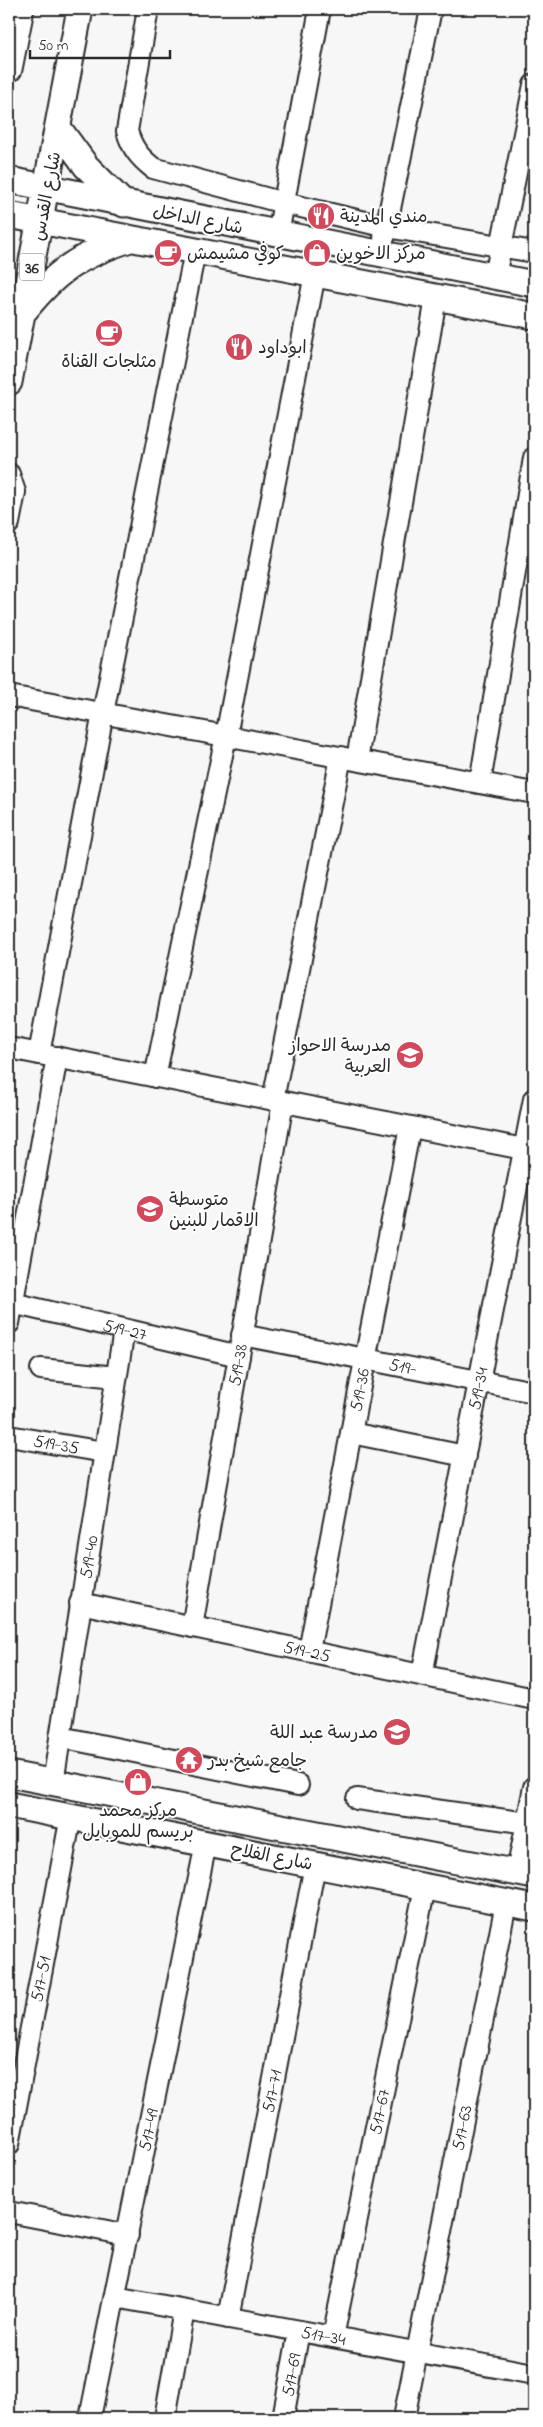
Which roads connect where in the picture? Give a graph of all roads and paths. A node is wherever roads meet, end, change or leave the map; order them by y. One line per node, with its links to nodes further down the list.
1 (21, 9): 6 (main road)
2 (80, 9): 9 (main road, شارع القدس / 36)
3 (148, 9): 13 (street)
4 (320, 9): 13 (street)
5 (432, 9): 16 (street)
6 (9, 69)
7 (534, 85): 8 (street)
8 (531, 121): 19 (street)
9 (59, 129): 11 (main road, شارع القدس / 36); 12 (main road)
10 (9, 180): 11 (main road, شارع الداخل)
11 (46, 188): 12 (main road, شارع الداخل); 15 (main road, شارع القدس / 36)
12 (124, 204): 17 (main road, شارع الداخل)
13 (284, 204): 16 (street); 17 (street)
14 (9, 215): 15 (main road, شارع الداخل)
15 (41, 221): 18 (main road, شارع الداخل); 27 (main road, شارع القدس / 36)
16 (386, 227): 19 (street); 22 (street)
17 (278, 234): 22 (main road, شارع الداخل)
18 (131, 239): 20 (main road, شارع الداخل); 27 (main road)
19 (502, 245): 21 (street); 24 (street)
20 (194, 251): 23 (main road, شارع الداخل); 34 (street)
21 (534, 252)
22 (381, 255): 24 (main road, شارع الداخل)
23 (315, 274): 26 (main road, شارع الداخل); 35 (street)
24 (495, 276): 25 (main road, شارع الداخل)
25 (534, 284)
26 (436, 298): 28 (main road, شارع الداخل); 36 (street, 519-38)
27 (22, 314): 29 (main road, شارع القدس / 36)
28 (534, 316)
29 (9, 382)
30 (534, 458): 37 (street)
31 (9, 474): 32 (street)
32 (9, 522)
33 (9, 696): 34 (street)
34 (103, 714): 35 (street); 40 (street)
35 (226, 736): 36 (street); 41 (street)
36 (349, 759): 37 (street); 43 (street, 519-38)
37 (480, 783): 38 (street)
38 (534, 793)
39 (9, 1048): 40 (street)
40 (48, 1056): 41 (street); 46 (street)
41 (155, 1077): 43 (street)
42 (534, 1099): 45 (street, 519-34)
43 (278, 1101): 44 (street); 49 (street, 519-38)
44 (410, 1127): 45 (street); 51 (street, 519-36)
45 (529, 1150): 54 (street, 519-34)
46 (12, 1303): 47 (street); 48 (street, 519-27)
47 (9, 1324)
48 (124, 1330): 50 (street, 519-27); 53 (street, 519-40)
49 (242, 1334): 50 (street, 519-38); 51 (street, 519-)
50 (239, 1356): 61 (street, 519-38)
51 (365, 1359): 54 (street, 519-); 56 (street, 519-36)
52 (40, 1369): 53 (street)
53 (116, 1377): 58 (street, 519-40)
54 (480, 1381): 55 (street, 519-); 59 (street, 519-34)
55 (534, 1392)
56 (351, 1432): 59 (street); 62 (street, 519-36)
57 (9, 1436): 58 (street, 519-35)
58 (104, 1452): 60 (street, 519-40)
59 (465, 1456): 63 (street, 519-34)
60 (80, 1603): 61 (street, 519-25); 65 (street, 519-40)
61 (192, 1626): 62 (street, 519-25)
62 (310, 1651): 63 (street, 519-25)
63 (422, 1675): 64 (street, 519-25)
64 (534, 1699)
65 (60, 1737): 67 (street, 519-40); 68 (street)
66 (9, 1774): 67 (main road, شارع الفلاح)
67 (53, 1783): 76 (main road, شارع الفلاح)
68 (298, 1785)
69 (534, 1787): 73 (street)
70 (357, 1799): 73 (street)
71 (9, 1805): 72 (main road, شارع الفلاح)
72 (71, 1816): 74 (main road, شارع الفلاح); 80 (street, 517-51)
73 (527, 1823): 76 (street)
74 (206, 1843): 75 (main road, شارع الفلاح); 82 (street, 517-49)
75 (315, 1865): 77 (main road, شارع الفلاح); 85 (street, 517-71)
76 (526, 1874)
77 (425, 1886): 78 (main road, شارع الفلاح); 87 (street, 517-67)
78 (506, 1903): 79 (main road, شارع الفلاح); 88 (street, 517-63)
79 (534, 1908)
80 (9, 2144)
81 (9, 2212): 82 (street)
82 (128, 2235): 83 (street, 517-49)
83 (115, 2297): 84 (street, 517-34); 90 (street, 517-49)
84 (184, 2310): 85 (street, 517-34); 91 (street)
85 (228, 2318): 86 (street, 517-34)
86 (299, 2331): 87 (street, 517-34); 92 (street, 517-69)
87 (333, 2337): 88 (street, 517-34)
88 (418, 2352): 89 (street, 517-34); 93 (street, 517-63)
89 (534, 2374)
90 (90, 2418)
91 (165, 2418)
92 (283, 2418)
93 (404, 2418)

